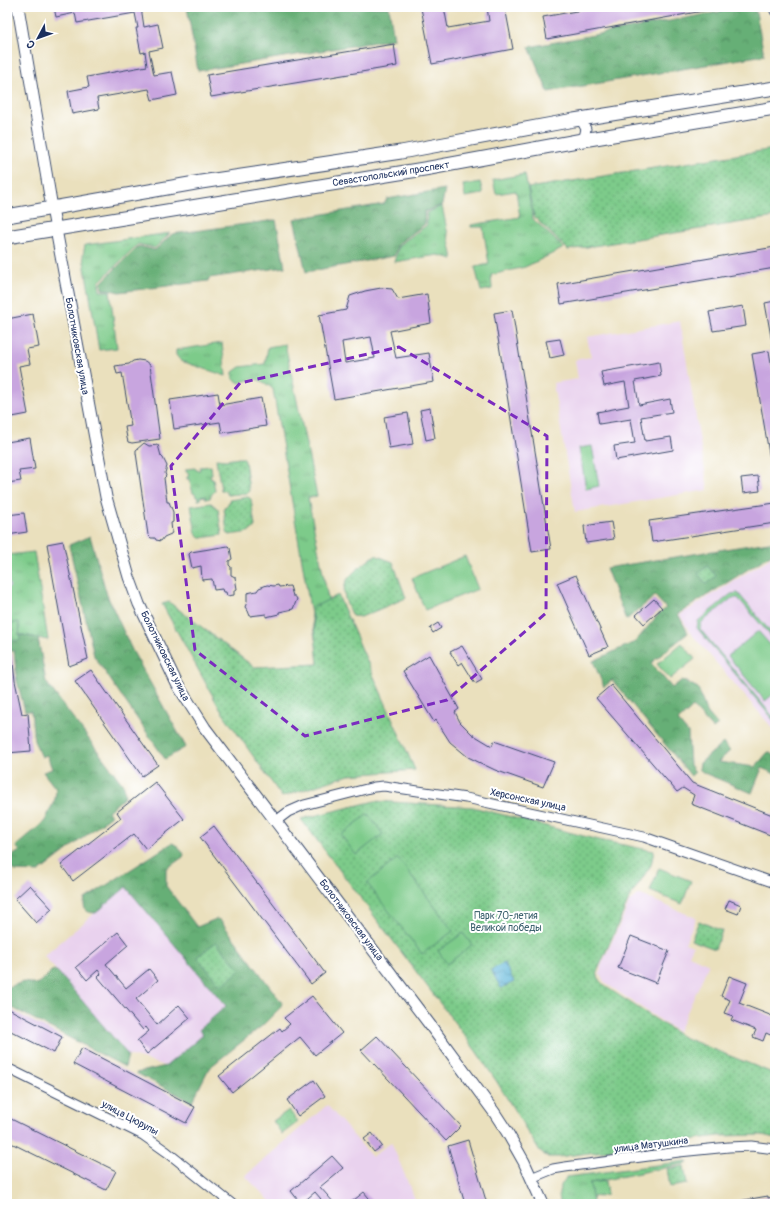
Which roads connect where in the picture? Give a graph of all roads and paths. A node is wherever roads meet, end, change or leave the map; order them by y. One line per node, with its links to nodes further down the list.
1 (18, 7): 10 (street, Болотниковская улица)
2 (774, 7): 3 (street)
3 (775, 11)
4 (775, 88): 8 (main road, Севастопольский проспект)
5 (775, 108): 6 (main road, Севастопольский проспект)
6 (761, 110): 7 (street); 9 (main road, Севастопольский проспект)
7 (775, 112)
8 (574, 120): 9 (street); 10 (main road, Севастопольский проспект)
9 (577, 141): 12 (main road, Севастопольский проспект)
10 (52, 208): 11 (main road, Севастопольский проспект); 12 (street, Болотниковская улица)
11 (7, 216)
12 (56, 229): 13 (main road, Севастопольский проспект); 14 (street, Болотниковская улица)
13 (7, 237)
14 (276, 821): 15 (street, Херсонская улица); 18 (street, Болотниковская улица)
15 (775, 883)
16 (7, 1068): 19 (street, улица Цюрупы)
17 (775, 1149): 18 (street, улица Матушкина)
18 (531, 1178): 20 (street, Болотниковская улица)
19 (232, 1204)
20 (543, 1204)

